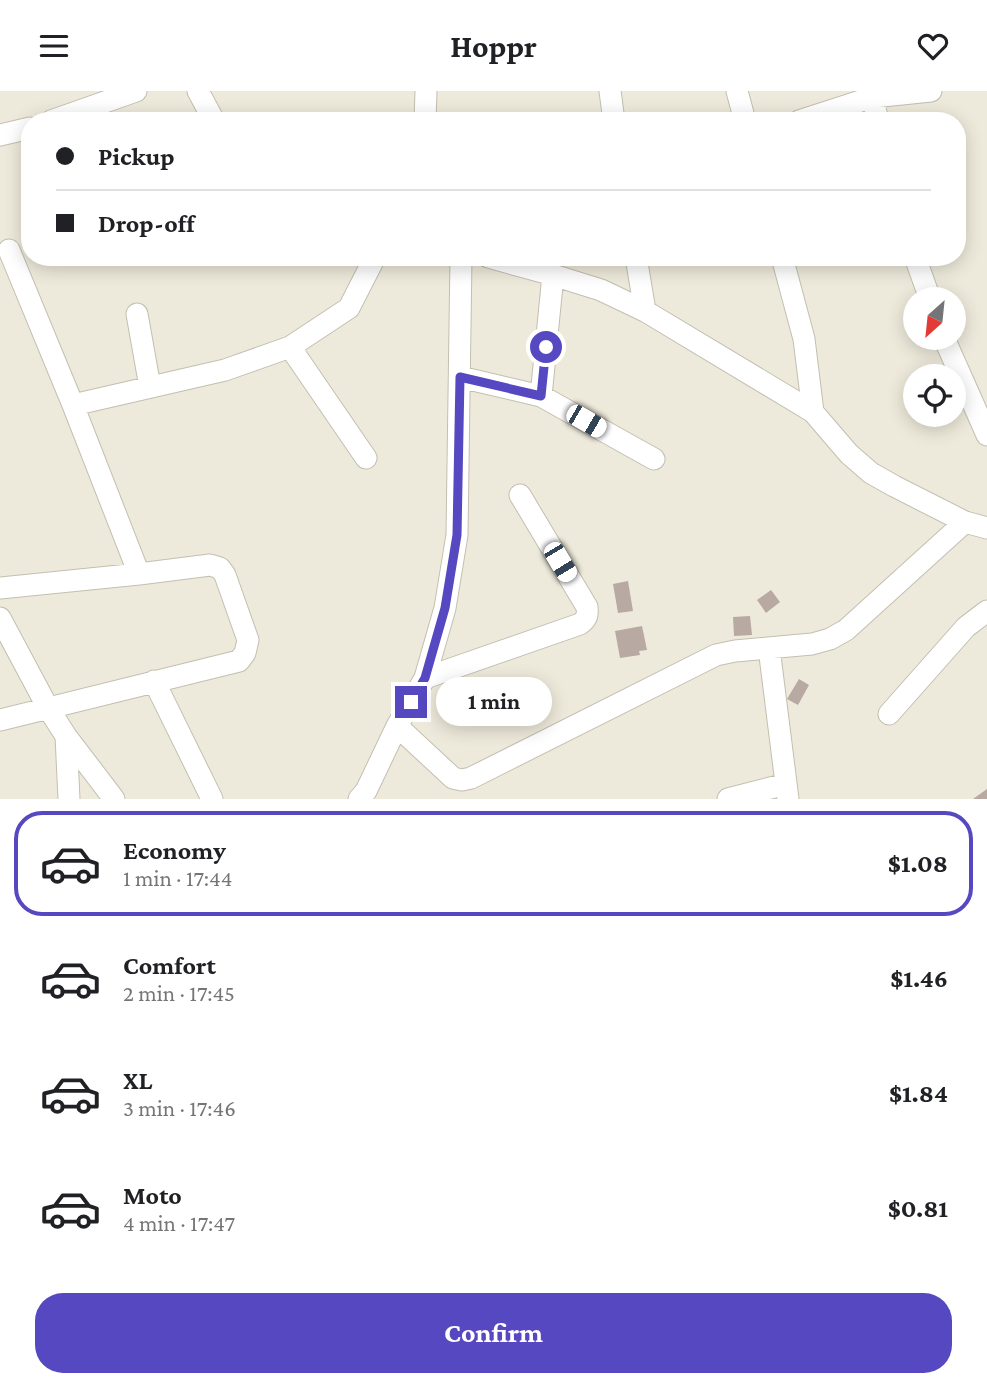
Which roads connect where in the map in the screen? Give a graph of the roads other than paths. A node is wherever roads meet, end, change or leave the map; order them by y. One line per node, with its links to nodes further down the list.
1 (136, 91): 8 (street)
2 (198, 91): 9 (street)
3 (426, 91): 10 (street)
4 (610, 91): 11 (street)
5 (737, 91): 12 (street)
6 (931, 91): 7 (street)
7 (872, 94): 13 (street); 14 (street)
8 (76, 112)
9 (209, 112)
10 (425, 112)
11 (613, 112)
12 (743, 112)
13 (823, 112)
14 (876, 112)
15 (21, 130): 16 (street)
16 (0, 135)
17 (13, 249): 33 (street)
18 (371, 266): 28 (street)
19 (461, 266): 30 (street)
20 (520, 266): 24 (street)
21 (638, 266): 26 (street)
22 (784, 266): 34 (street)
23 (918, 266): 25 (street)
24 (553, 275): 26 (street); 32 (street)
25 (926, 287)
26 (645, 310): 34 (street)
27 (137, 314): 31 (street)
28 (290, 347): 31 (street); 36 (street)
29 (949, 350): 35 (street)
30 (460, 377): 32 (street); 46 (street)
31 (150, 387): 33 (street)
32 (541, 396): 37 (street)
33 (73, 405): 41 (street)
34 (813, 412): 39 (street)
35 (987, 435)
36 (366, 458)
37 (654, 459)
38 (520, 495): 46 (street)
39 (965, 522): 40 (street); 45 (street)
40 (987, 528)
41 (138, 574): 42 (street); 47 (street)
42 (0, 588)
43 (987, 611): 49 (street)
44 (0, 618): 48 (street)
45 (769, 648): 51 (street); 53 (street)
46 (425, 678): 51 (street)
47 (154, 681): 48 (street); 56 (street)
48 (48, 708): 50 (street); 52 (street)
49 (889, 714)
50 (0, 720)
51 (397, 726): 57 (street)
52 (66, 736): 54 (street); 55 (street)
53 (787, 791): 58 (street)
54 (68, 799)
55 (114, 799)
56 (212, 799)
57 (359, 799)
58 (728, 799)

